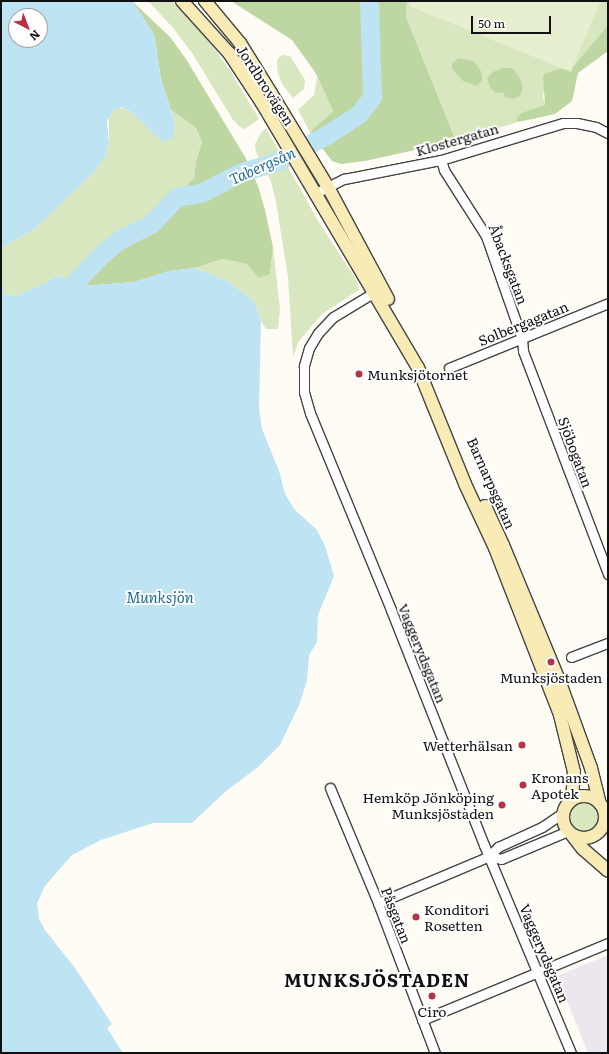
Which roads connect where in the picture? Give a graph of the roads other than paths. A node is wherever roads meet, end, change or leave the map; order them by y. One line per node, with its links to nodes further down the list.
1 (182, 1): 6 (main road, Jordbrovägen)
2 (205, 1): 5 (main road, Jordbrovägen)
3 (608, 133): 4 (street, Klostergatan)
4 (441, 160): 5 (street, Klostergatan); 9 (street, Åbacksgatan)
5 (328, 187): 6 (street, Klostergatan); 7 (main road, Barnarpsgatan)
6 (314, 194): 7 (main road, Barnarpsgatan)
7 (378, 290): 15 (main road, Barnarpsgatan); 16 (main road, Barnarpsgatan); 21 (street, Vaggerydsgatan)
8 (608, 303): 9 (street, Solbergagatan)
9 (522, 339): 10 (street, Solbergagatan); 11 (street, Sjöbogatan)
10 (449, 368)
11 (608, 574)
12 (608, 643): 13 (street)
13 (571, 657)
14 (330, 788): 23 (street, Påsgatan)
15 (572, 799): 16 (main road); 17 (main road)
16 (604, 808): 18 (main road)
17 (562, 813): 19 (main road); 21 (street)
18 (603, 827): 19 (main road); 20 (main road)
19 (570, 833): 21 (street); 22 (main road)
20 (608, 839)
21 (489, 856): 23 (street); 25 (street, Vaggerydsgatan)
22 (608, 871)
23 (378, 903): 26 (street, Påsgatan)
24 (608, 943): 25 (street)
25 (538, 970): 26 (street); 28 (street, Vaggerydsgatan)
26 (422, 1020): 27 (street, Påsgatan)
27 (435, 1053)
28 (571, 1053)

